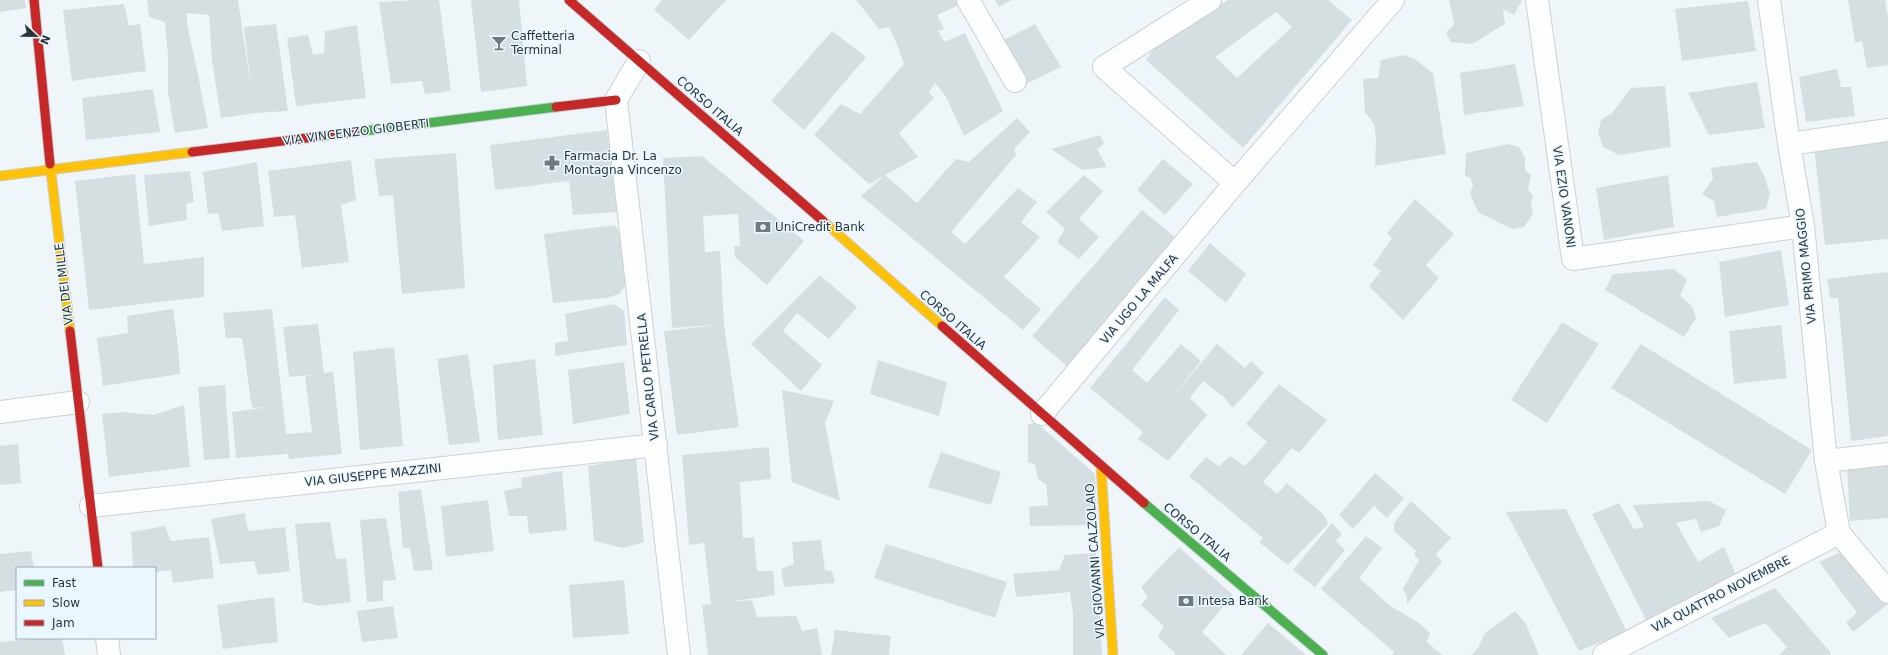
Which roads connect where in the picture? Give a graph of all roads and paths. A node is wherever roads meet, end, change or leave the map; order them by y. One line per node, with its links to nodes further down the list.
1 (34, 0): 13 (street, VIA DEI MILLE)
2 (569, 0): 8 (street, CORSO ITALIA)
3 (968, 0): 9 (street)
4 (1210, 0): 15 (street)
5 (1393, 0): 15 (street, VIA UGO LA MALFA)
6 (1537, 0): 16 (street, VIA EZIO VANONI)
7 (1773, 1): 12 (street, VIA PRIMO MAGGIO)
8 (639, 61): 10 (street); 19 (street, CORSO ITALIA)
9 (1014, 81)
10 (616, 100): 13 (street, VIA VINCENZO GIOBERTI); 20 (street, VIA CARLO PETRELLA)
11 (1888, 130): 12 (street)
12 (1788, 144): 16 (street, VIA PRIMO MAGGIO)
13 (51, 170): 14 (street, VIA VINCENZO GIOBERTI); 17 (street, VIA DEI MILLE)
14 (0, 176)
15 (1235, 183): 19 (street, VIA UGO LA MALFA)
16 (1803, 226): 22 (street, VIA PRIMO MAGGIO)
17 (78, 402): 18 (street); 24 (street, VIA DEI MILLE)
18 (0, 412)
19 (1042, 414): 23 (street, CORSO ITALIA)
20 (656, 445): 24 (street, VIA GIUSEPPE MAZZINI); 30 (street, VIA CARLO PETRELLA)
21 (1888, 454): 22 (street)
22 (1826, 461): 25 (street, VIA PRIMO MAGGIO)
23 (1101, 466): 31 (street, VIA GIOVANNI CALZOLAIO); 32 (street, CORSO ITALIA)
24 (91, 506): 26 (street, VIA DEI MILLE)
25 (1839, 533): 27 (street); 33 (street, VIA QUATTRO NOVEMBRE)
26 (98, 567)
27 (1888, 592)
28 (107, 639): 29 (street)
29 (109, 655)
30 (679, 655)
31 (1113, 655)
32 (1323, 655)
33 (1604, 655)

